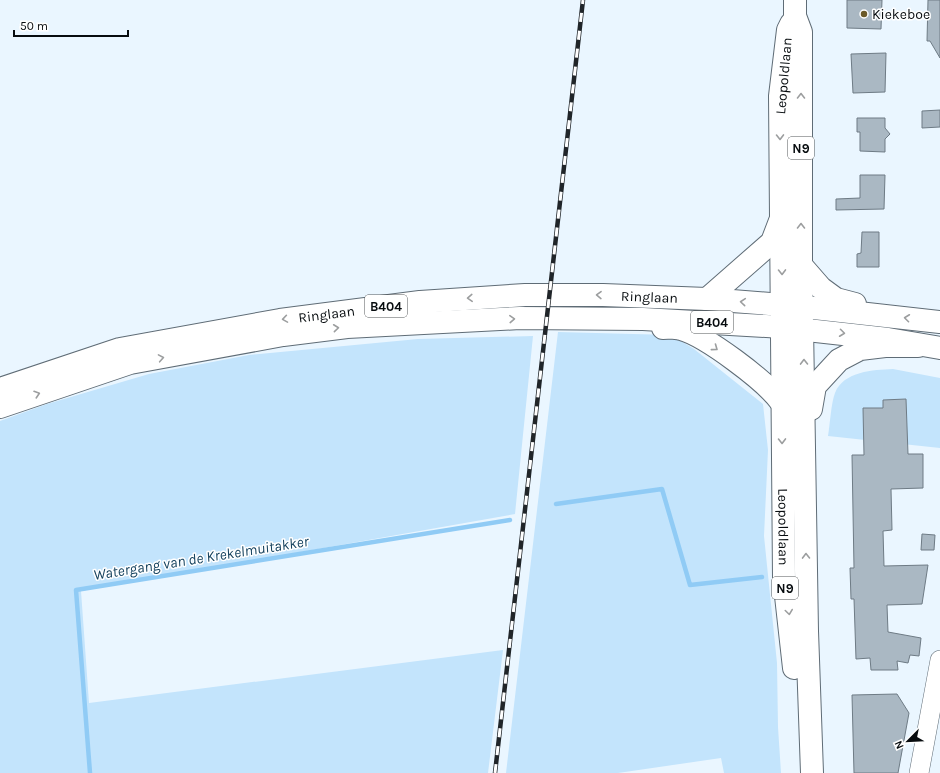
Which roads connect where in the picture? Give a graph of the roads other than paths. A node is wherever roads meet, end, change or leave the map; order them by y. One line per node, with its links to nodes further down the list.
1 (795, 8): 2 (main road, Leopoldlaan / N9, one-way to 2); 3 (main road, Leopoldlaan / N9, one-way to 1)
2 (781, 219): 4 (main road); 5 (main road, Leopoldlaan / N9, one-way to 5)
3 (801, 265): 5 (main road, Leopoldlaan / N9); 6 (main road)
4 (707, 299): 5 (main road, Ringlaan / B404, one-way to 4); 13 (main road, Ringlaan / B404, one-way to 13)
5 (792, 305): 6 (main road, Ringlaan); 9 (main road, N9); 10 (main road, N9)
6 (874, 314): 8 (main road, Ringlaan, one-way to 6)
7 (642, 319): 9 (main road, Ringlaan / B404); 14 (main road, one-way to 14); 15 (main road, Ringlaan / B404, one-way to 7)
8 (940, 322)
9 (782, 327): 10 (main road, Ringlaan); 14 (main road, Leopoldlaan / N9)
10 (803, 329): 11 (main road, one-way to 11); 16 (main road, Leopoldlaan / N9, one-way to 10)
11 (918, 346): 12 (main road); 16 (main road)
12 (940, 348)
13 (0, 389)
14 (781, 402): 19 (main road, Leopoldlaan / N9, one-way to 19)
15 (0, 407)
16 (805, 429): 20 (main road, Leopoldlaan / N9, one-way to 16)
17 (940, 660): 18 (street)
18 (935, 715): 21 (street)
19 (800, 773)
20 (812, 773)
21 (919, 773)

